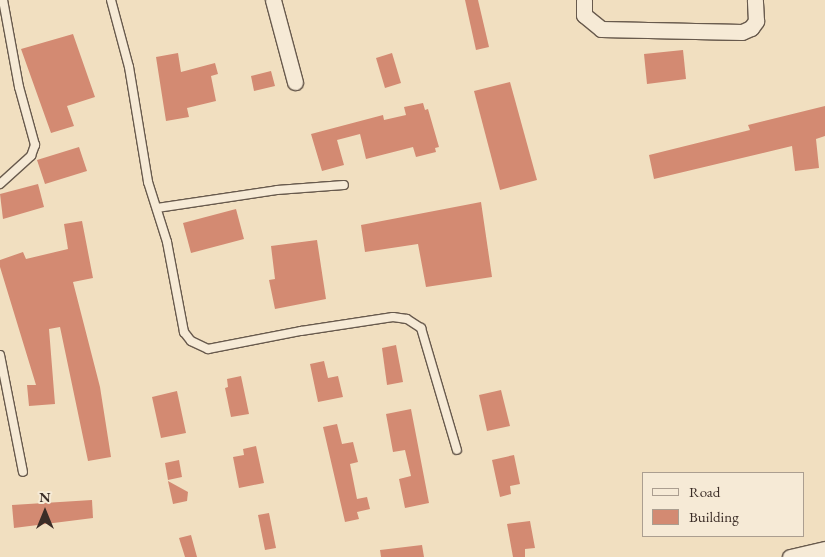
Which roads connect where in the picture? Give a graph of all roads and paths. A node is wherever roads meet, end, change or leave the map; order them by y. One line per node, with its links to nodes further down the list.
1 (3, 0): 7 (lane)
2 (111, 0): 9 (lane)
3 (273, 0): 6 (street)
4 (584, 0): 5 (street)
5 (755, 0)
6 (295, 82)
7 (0, 184)
8 (344, 185): 9 (lane)
9 (157, 208): 11 (lane)
10 (0, 355): 12 (lane)
11 (457, 450)
12 (23, 472)
13 (825, 549): 14 (street)
14 (790, 557)

